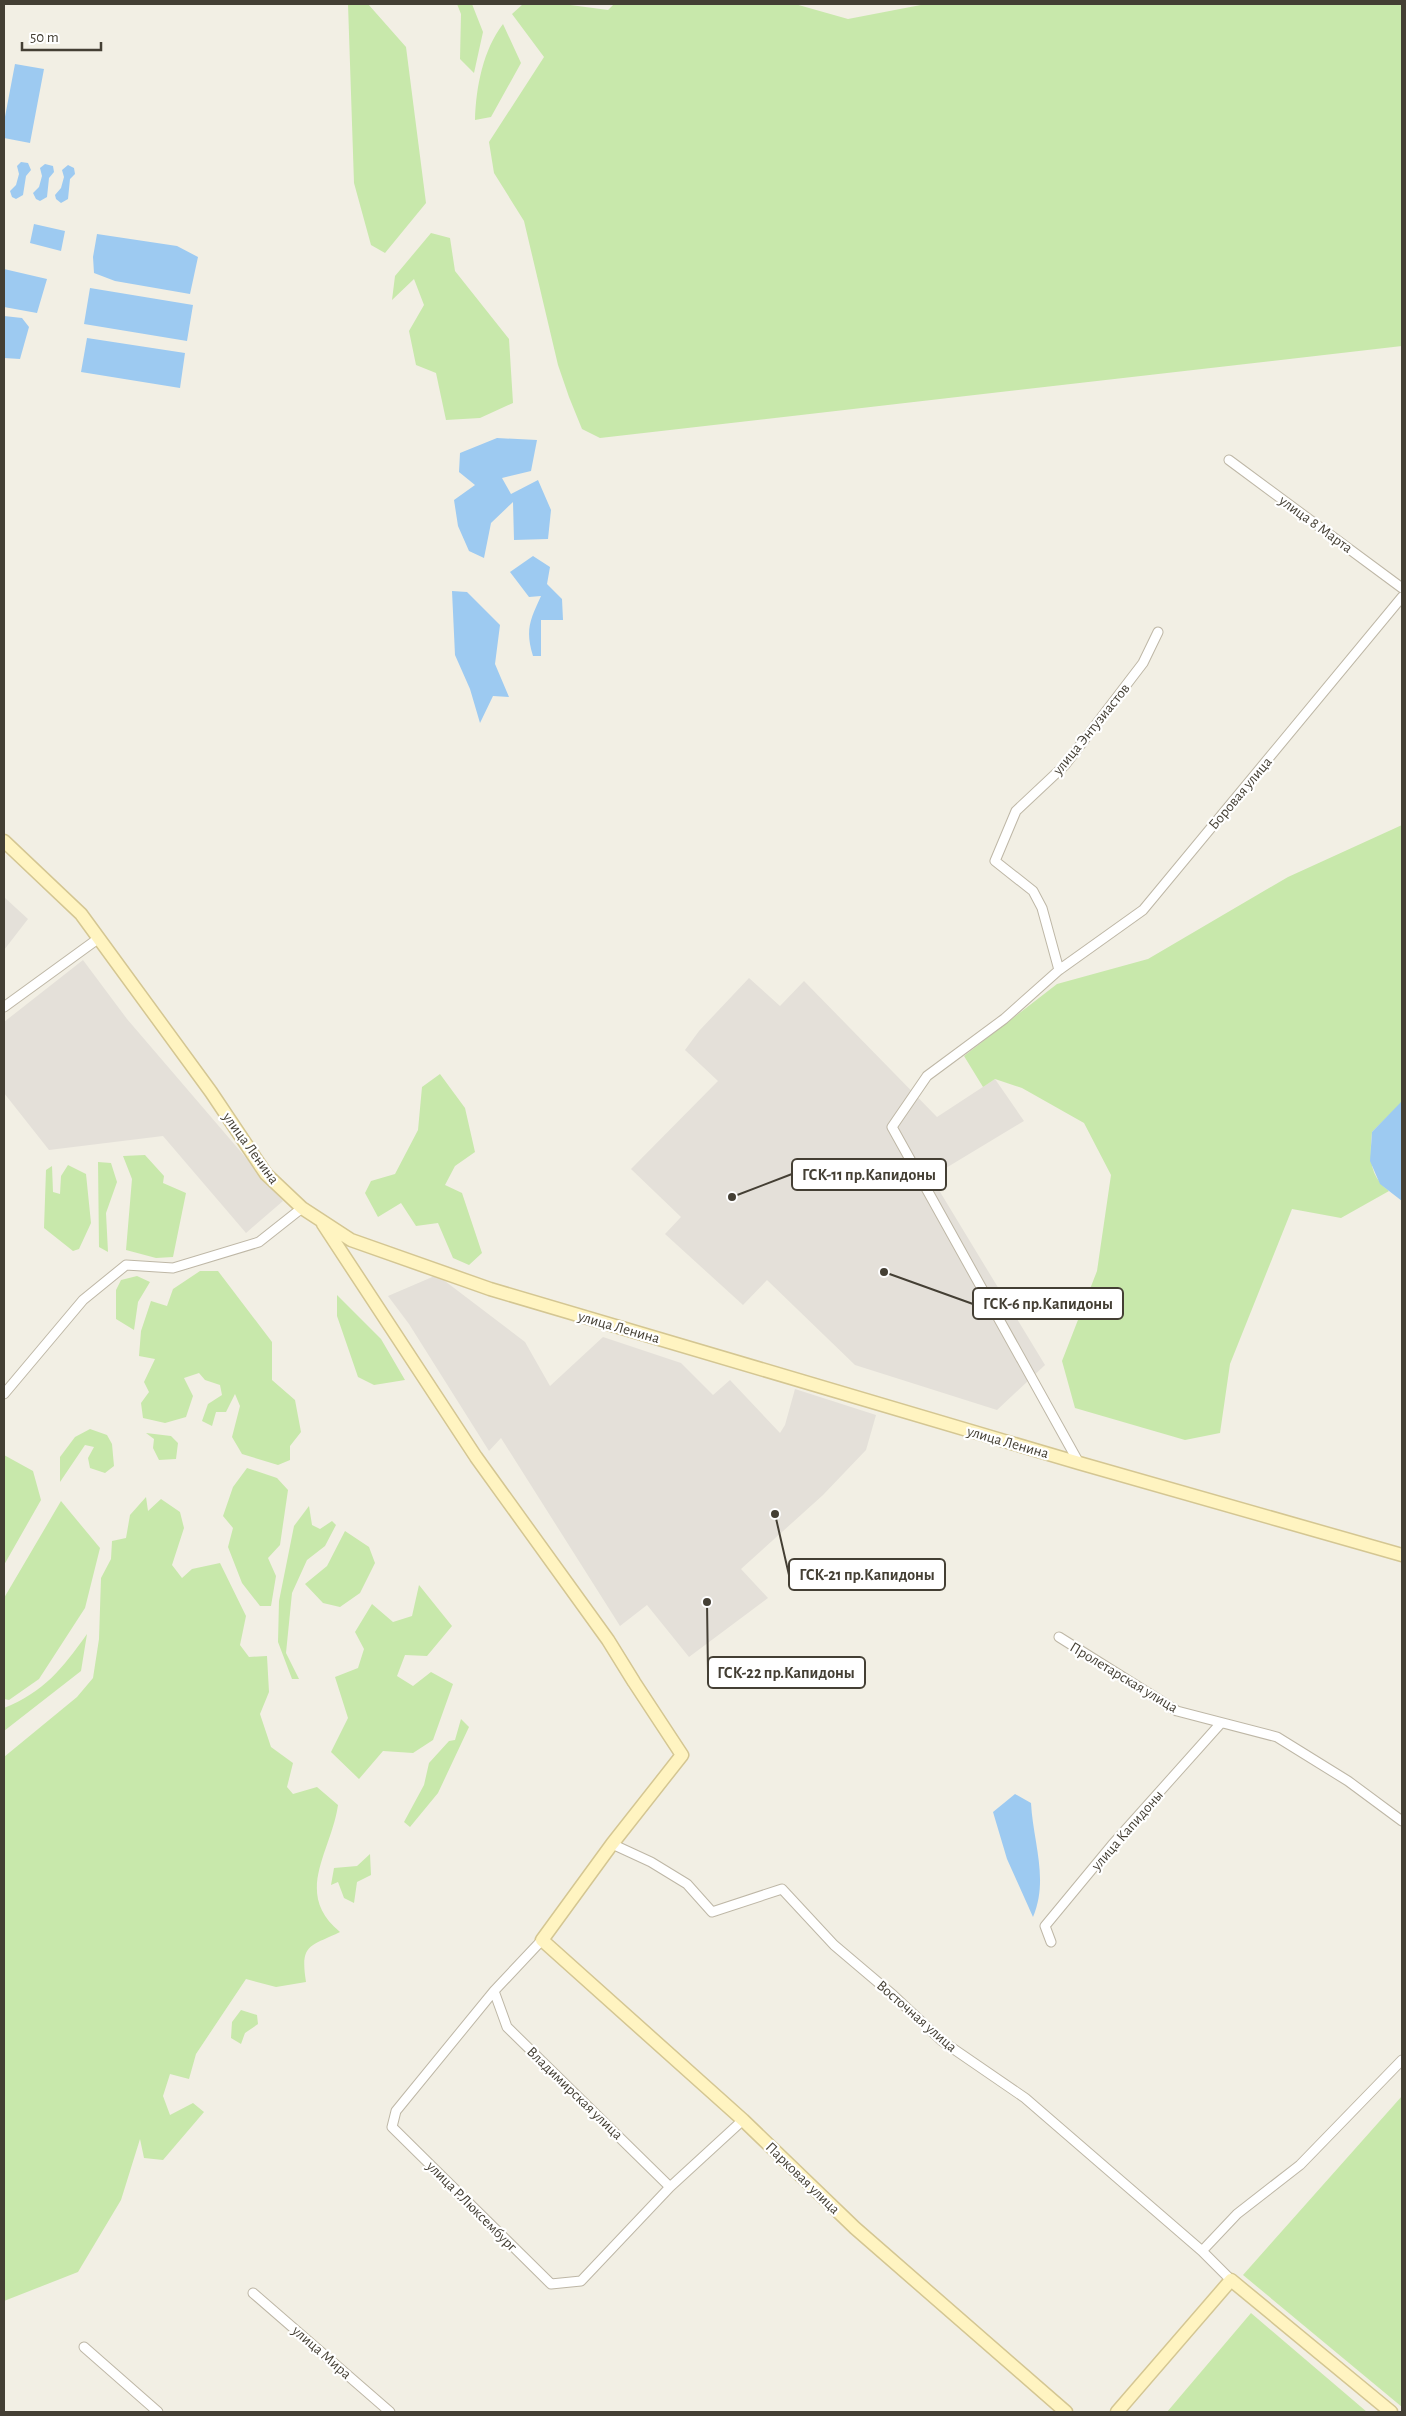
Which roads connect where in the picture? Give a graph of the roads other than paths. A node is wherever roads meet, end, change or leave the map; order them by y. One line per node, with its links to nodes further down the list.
1 (1229, 460): 2 (street, улица 8 Марта)
2 (1402, 588)
3 (1402, 597): 7 (street, Боровая улица)
4 (1158, 632): 7 (street, улица Энтузиастов)
5 (4, 841): 6 (street, улица Ленина)
6 (100, 938): 8 (street); 9 (street, улица Ленина)
7 (1059, 970): 12 (street, Боровая улица)
8 (4, 1007)
9 (302, 1208): 10 (street, улица Ленина); 11 (street)
10 (320, 1220): 12 (street, улица Ленина); 17 (street)
11 (4, 1394)
12 (1079, 1463): 13 (street, улица Ленина)
13 (1402, 1555)
14 (1059, 1637): 15 (street, Пролетарская улица)
15 (1221, 1723): 16 (street, Пролетарская улица); 19 (street, улица Капидоны)
16 (1402, 1822)
17 (612, 1844): 18 (street); 24 (street, Восточная улица)
18 (542, 1940): 20 (street); 22 (street, Парковая улица)
19 (1051, 1942)
20 (494, 1991): 23 (street, Владимирская улица); 23 (street, улица Р.Люксембург)
21 (1402, 2060): 24 (street)
22 (743, 2120): 23 (street); 30 (street, Парковая улица)
23 (670, 2187)
24 (1202, 2251): 25 (street, Восточная улица)
25 (1231, 2280): 31 (street); 32 (street)
26 (253, 2293): 29 (street, улица Мира)
27 (84, 2347): 28 (street)
28 (158, 2412)
29 (390, 2412)
30 (1066, 2412)
31 (1117, 2412)
32 (1391, 2412)

